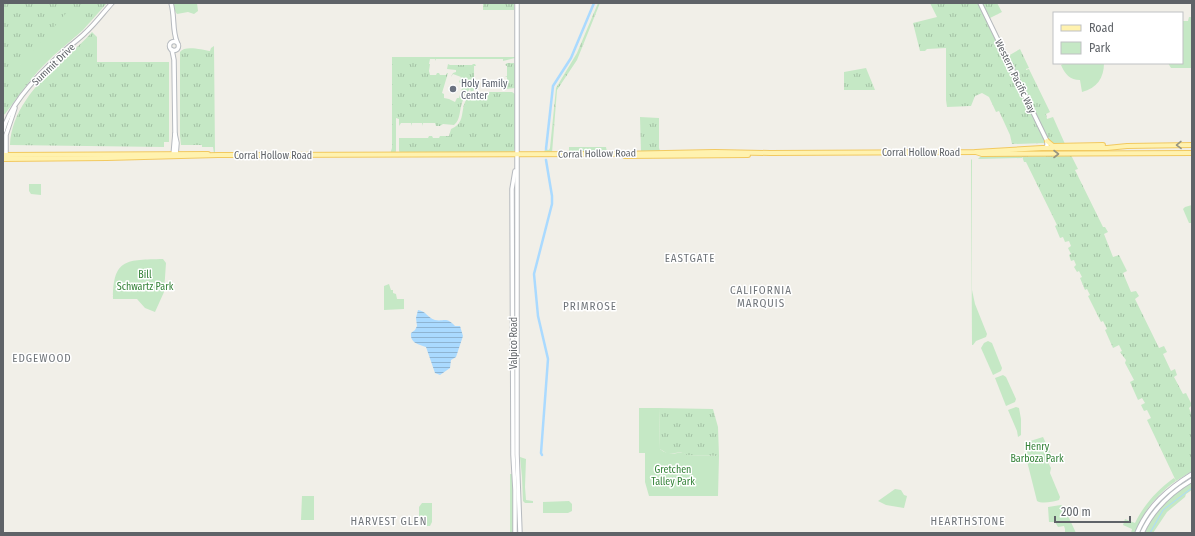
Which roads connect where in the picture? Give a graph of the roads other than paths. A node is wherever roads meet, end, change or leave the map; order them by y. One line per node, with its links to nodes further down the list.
1 (112, 3): 11 (main road, Summit Drive)
2 (171, 3): 5 (main road)
3 (516, 3): 20 (main road, Valpico Road)
4 (980, 3): 13 (main road, Western Pacific Way)
5 (174, 32): 6 (main road); 7 (main road)
6 (172, 42): 7 (main road); 9 (main road)
7 (177, 42): 8 (main road)
8 (177, 49): 9 (main road); 10 (main road)
9 (172, 50): 10 (main road)
10 (174, 60): 22 (main road)
11 (15, 107): 12 (main road, Summit Drive); 23 (main road)
12 (3, 131)
13 (1047, 141): 15 (main road); 16 (main road)
14 (1192, 145): 15 (main road, Corral Hollow Road, one-way to 15)
15 (1128, 146): 16 (main road, Corral Hollow Road)
16 (1044, 148): 17 (main road, Corral Hollow Road)
17 (1035, 149): 18 (main road, Corral Hollow Road); 21 (main road)
18 (976, 152): 20 (main road, Corral Hollow Road); 21 (main road, Corral Hollow Road)
19 (1192, 153): 21 (main road, Corral Hollow Road, one-way to 19)
20 (517, 154): 22 (main road, Corral Hollow Road); 26 (main road, Valpico Road); 27 (main road, Valpico Road)
21 (1035, 154)
22 (175, 155): 23 (main road, Corral Hollow Road)
23 (4, 157)
24 (1192, 474): 28 (main road)
25 (1192, 480): 29 (main road)
26 (515, 533)
27 (520, 533)
28 (1137, 533)
29 (1142, 533)

